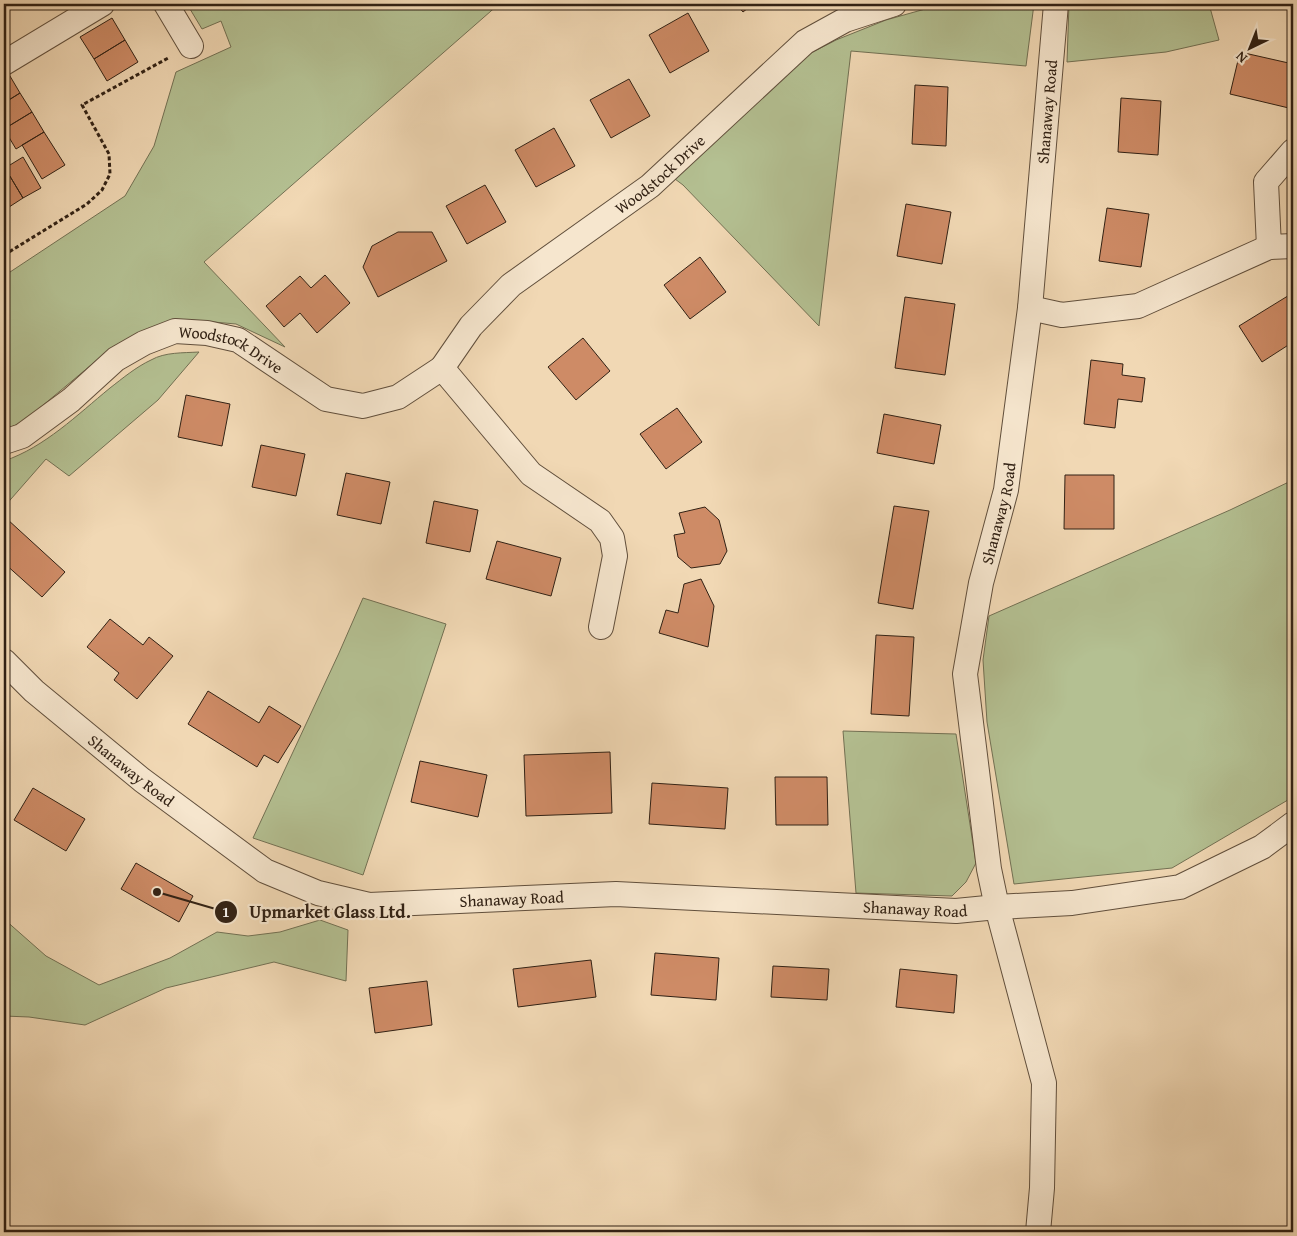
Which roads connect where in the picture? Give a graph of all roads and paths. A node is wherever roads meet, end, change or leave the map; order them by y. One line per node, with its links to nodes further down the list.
1 (102, 4): 6 (street)
2 (166, 4): 5 (street)
3 (894, 4): 12 (street, Woodstock Drive)
4 (1056, 4): 11 (street, Shanaway Road)
5 (191, 46): 10 (path)
6 (4, 63)
7 (1293, 151): 9 (street)
8 (1293, 246): 9 (street)
9 (1269, 247): 11 (street)
10 (4, 255)
11 (1030, 308): 17 (street, Shanaway Road)
12 (442, 368): 13 (street, Woodstock Drive); 14 (street)
13 (4, 442)
14 (601, 627)
15 (4, 661): 17 (street, Shanaway Road)
16 (1293, 824): 17 (street)
17 (997, 906): 18 (street)
18 (1038, 1232)

